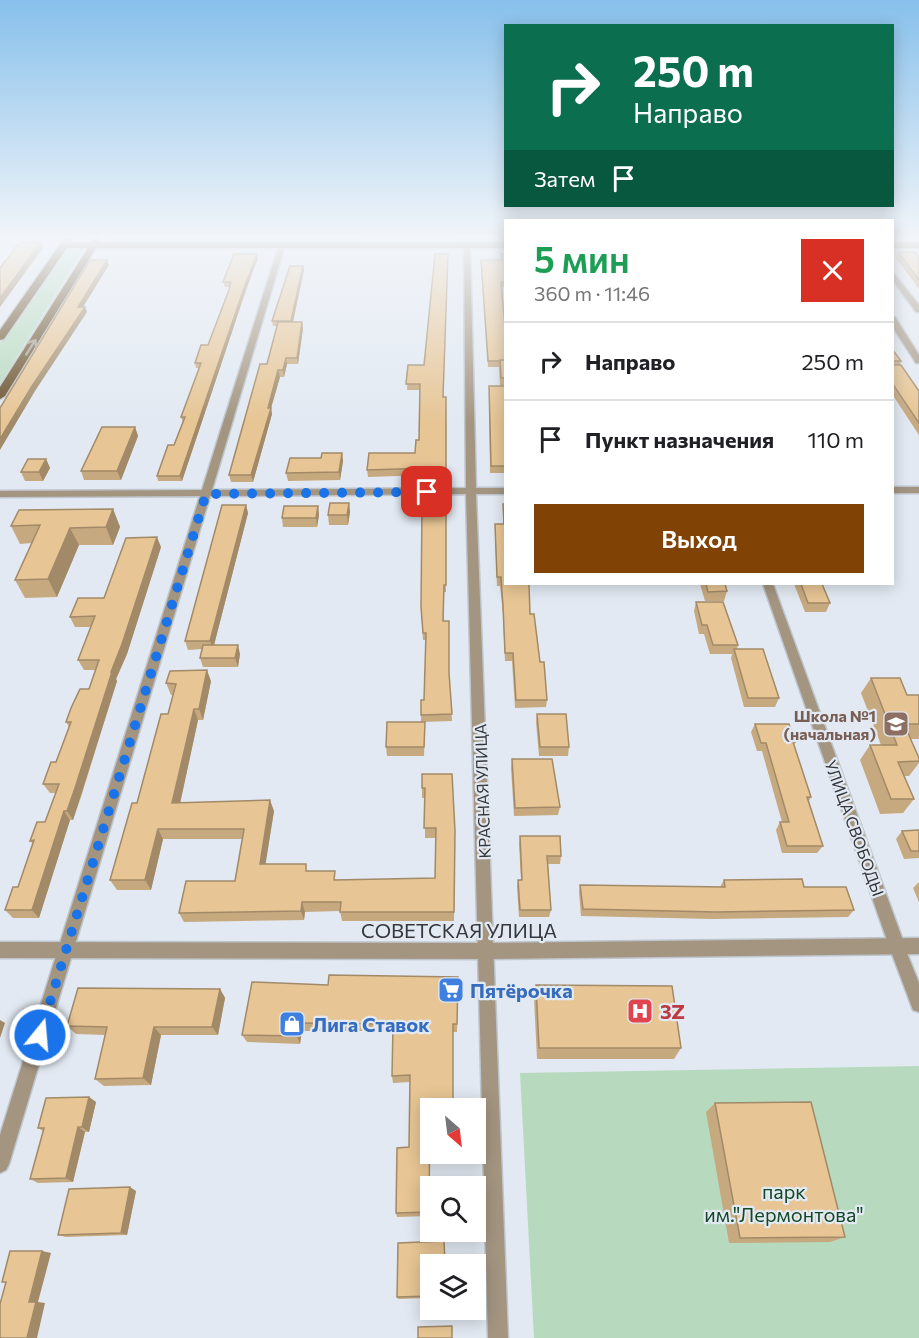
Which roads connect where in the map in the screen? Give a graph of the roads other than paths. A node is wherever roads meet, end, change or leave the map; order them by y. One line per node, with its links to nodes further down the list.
1 (28, 297): 8 (main road)
2 (61, 297): 10 (main road, one-way to 2)
3 (266, 297): 16 (street)
4 (468, 297): 14 (street, КРАСНАЯ УЛИЦА)
5 (910, 297): 6 (street)
6 (919, 310)
7 (894, 322): 9 (street)
8 (0, 337)
9 (919, 361)
10 (0, 396)
11 (894, 490): 12 (street)
12 (919, 490)
13 (504, 491): 14 (street)
14 (471, 492): 16 (street); 22 (street, КРАСНАЯ УЛИЦА)
15 (0, 494): 16 (street)
16 (206, 494): 21 (street)
17 (768, 585): 18 (street, УЛИЦА СВОБОДЫ)
18 (897, 946): 19 (street, СОВЕТСКАЯ УЛИЦА); 22 (street, СОВЕТСКАЯ УЛИЦА); 23 (street, УЛИЦА СВОБОДЫ)
19 (919, 946)
20 (0, 950): 21 (street, СОВЕТСКАЯ УЛИЦА)
21 (66, 950): 22 (street, СОВЕТСКАЯ УЛИЦА); 24 (street)
22 (487, 951): 25 (street, КРАСНАЯ УЛИЦА)
23 (919, 1004)
24 (0, 1164)
25 (498, 1338)

